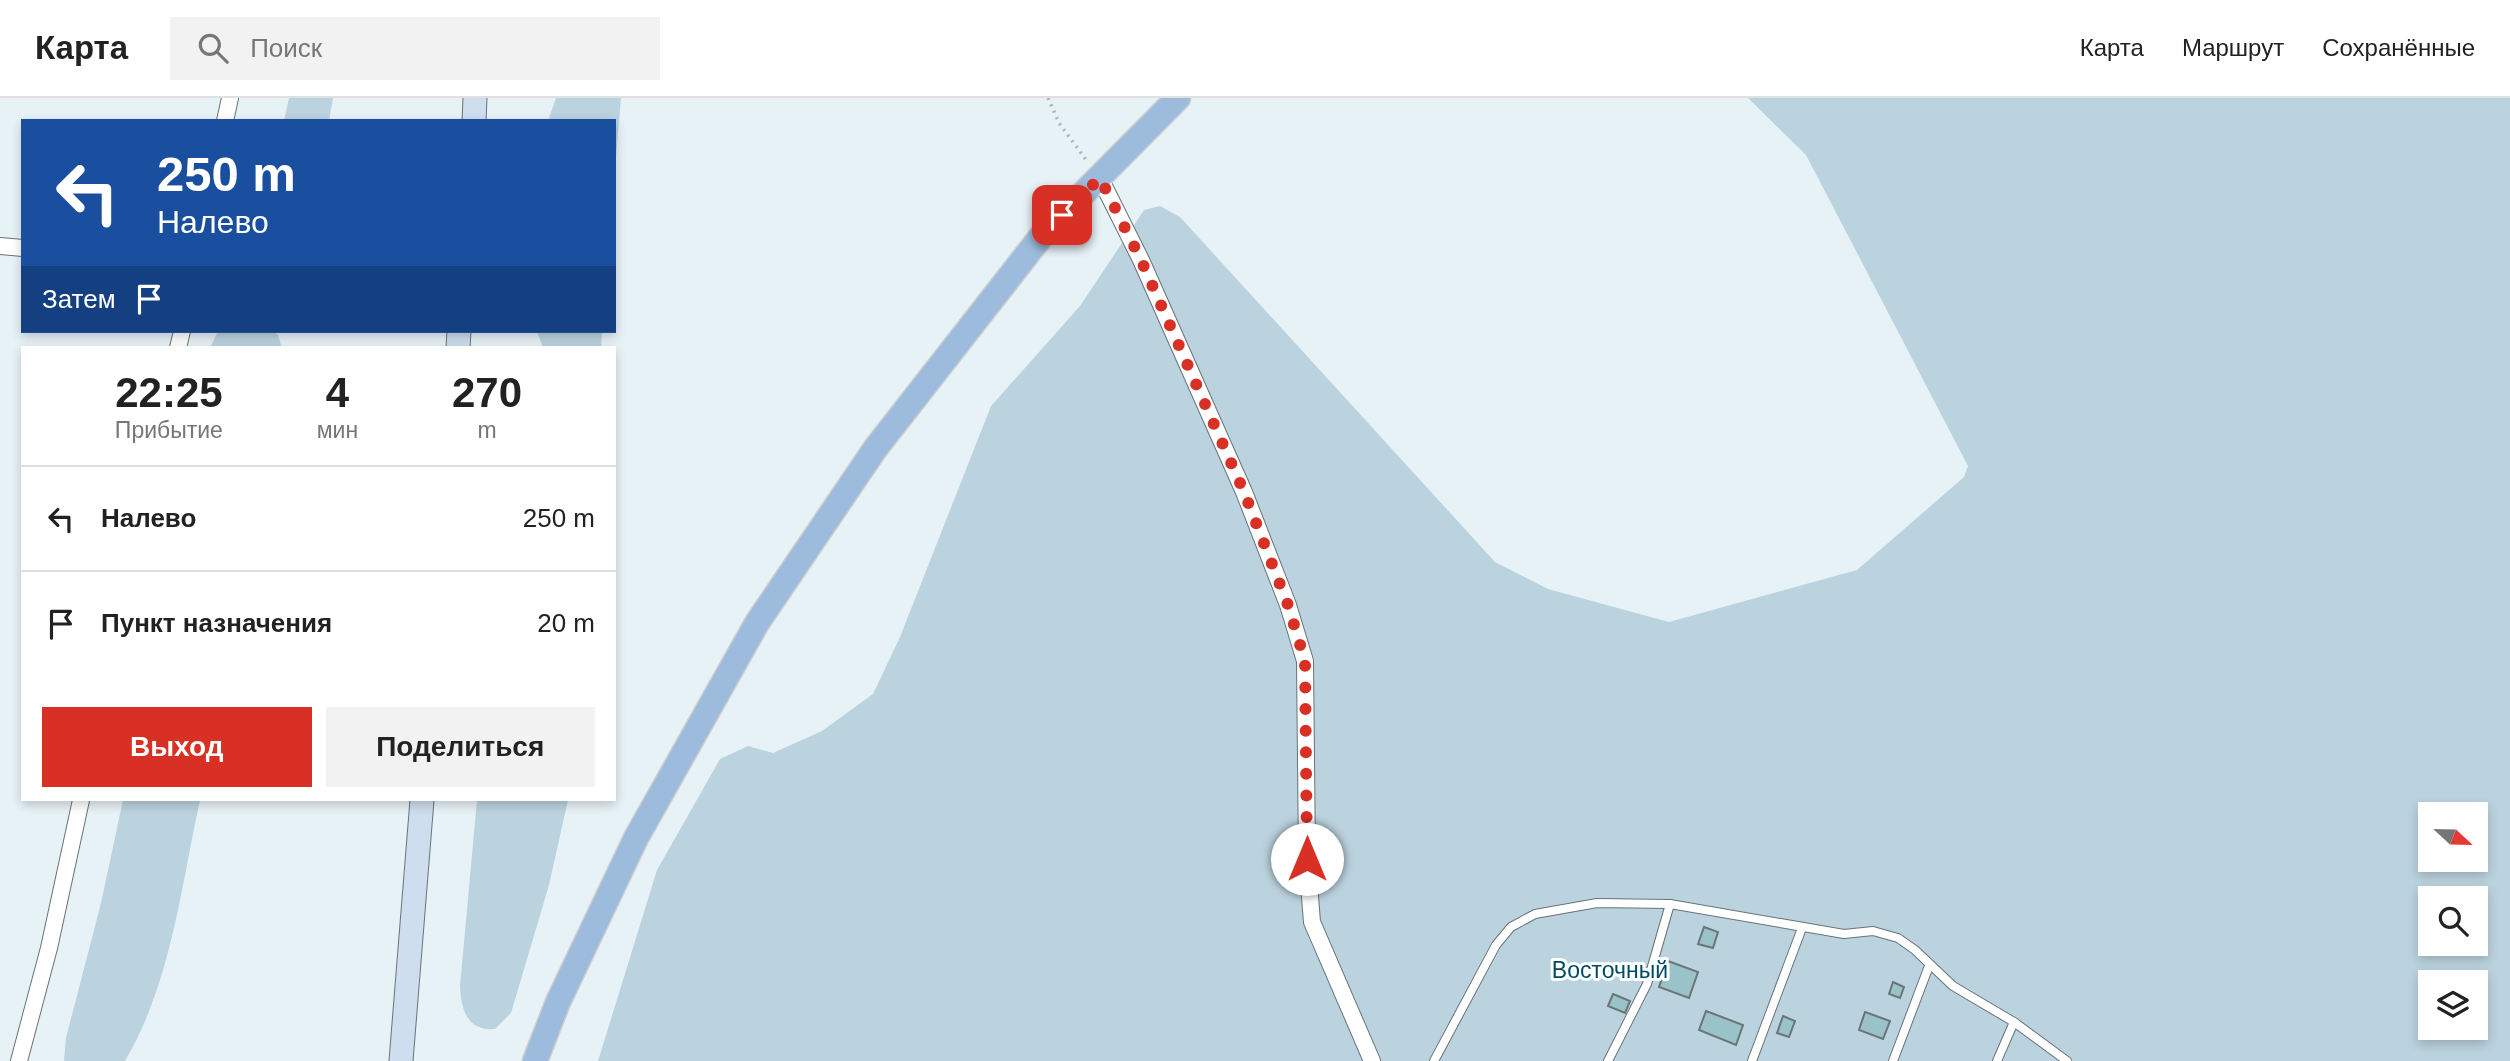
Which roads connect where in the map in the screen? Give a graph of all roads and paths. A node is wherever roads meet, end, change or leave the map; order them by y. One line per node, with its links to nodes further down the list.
1 (230, 98): 5 (street)
2 (475, 98): 6 (main road)
3 (1048, 98): 7 (path)
4 (1178, 98): 7 (main road)
5 (225, 119)
6 (474, 119)
7 (1100, 178): 18 (main road); 19 (street)
8 (0, 246): 9 (street)
9 (21, 248)
10 (81, 801): 16 (street)
11 (422, 801): 17 (main road)
12 (1670, 904): 13 (lane); 20 (lane); 21 (lane)
13 (1801, 928): 14 (lane); 22 (lane)
14 (1929, 966): 15 (lane); 23 (lane)
15 (2014, 1022): 24 (lane); 25 (lane)
16 (19, 1061)
17 (401, 1061)
18 (535, 1061)
19 (1372, 1061)
20 (1434, 1061)
21 (1608, 1061)
22 (1752, 1061)
23 (1893, 1061)
24 (1997, 1061)
25 (2067, 1061)

